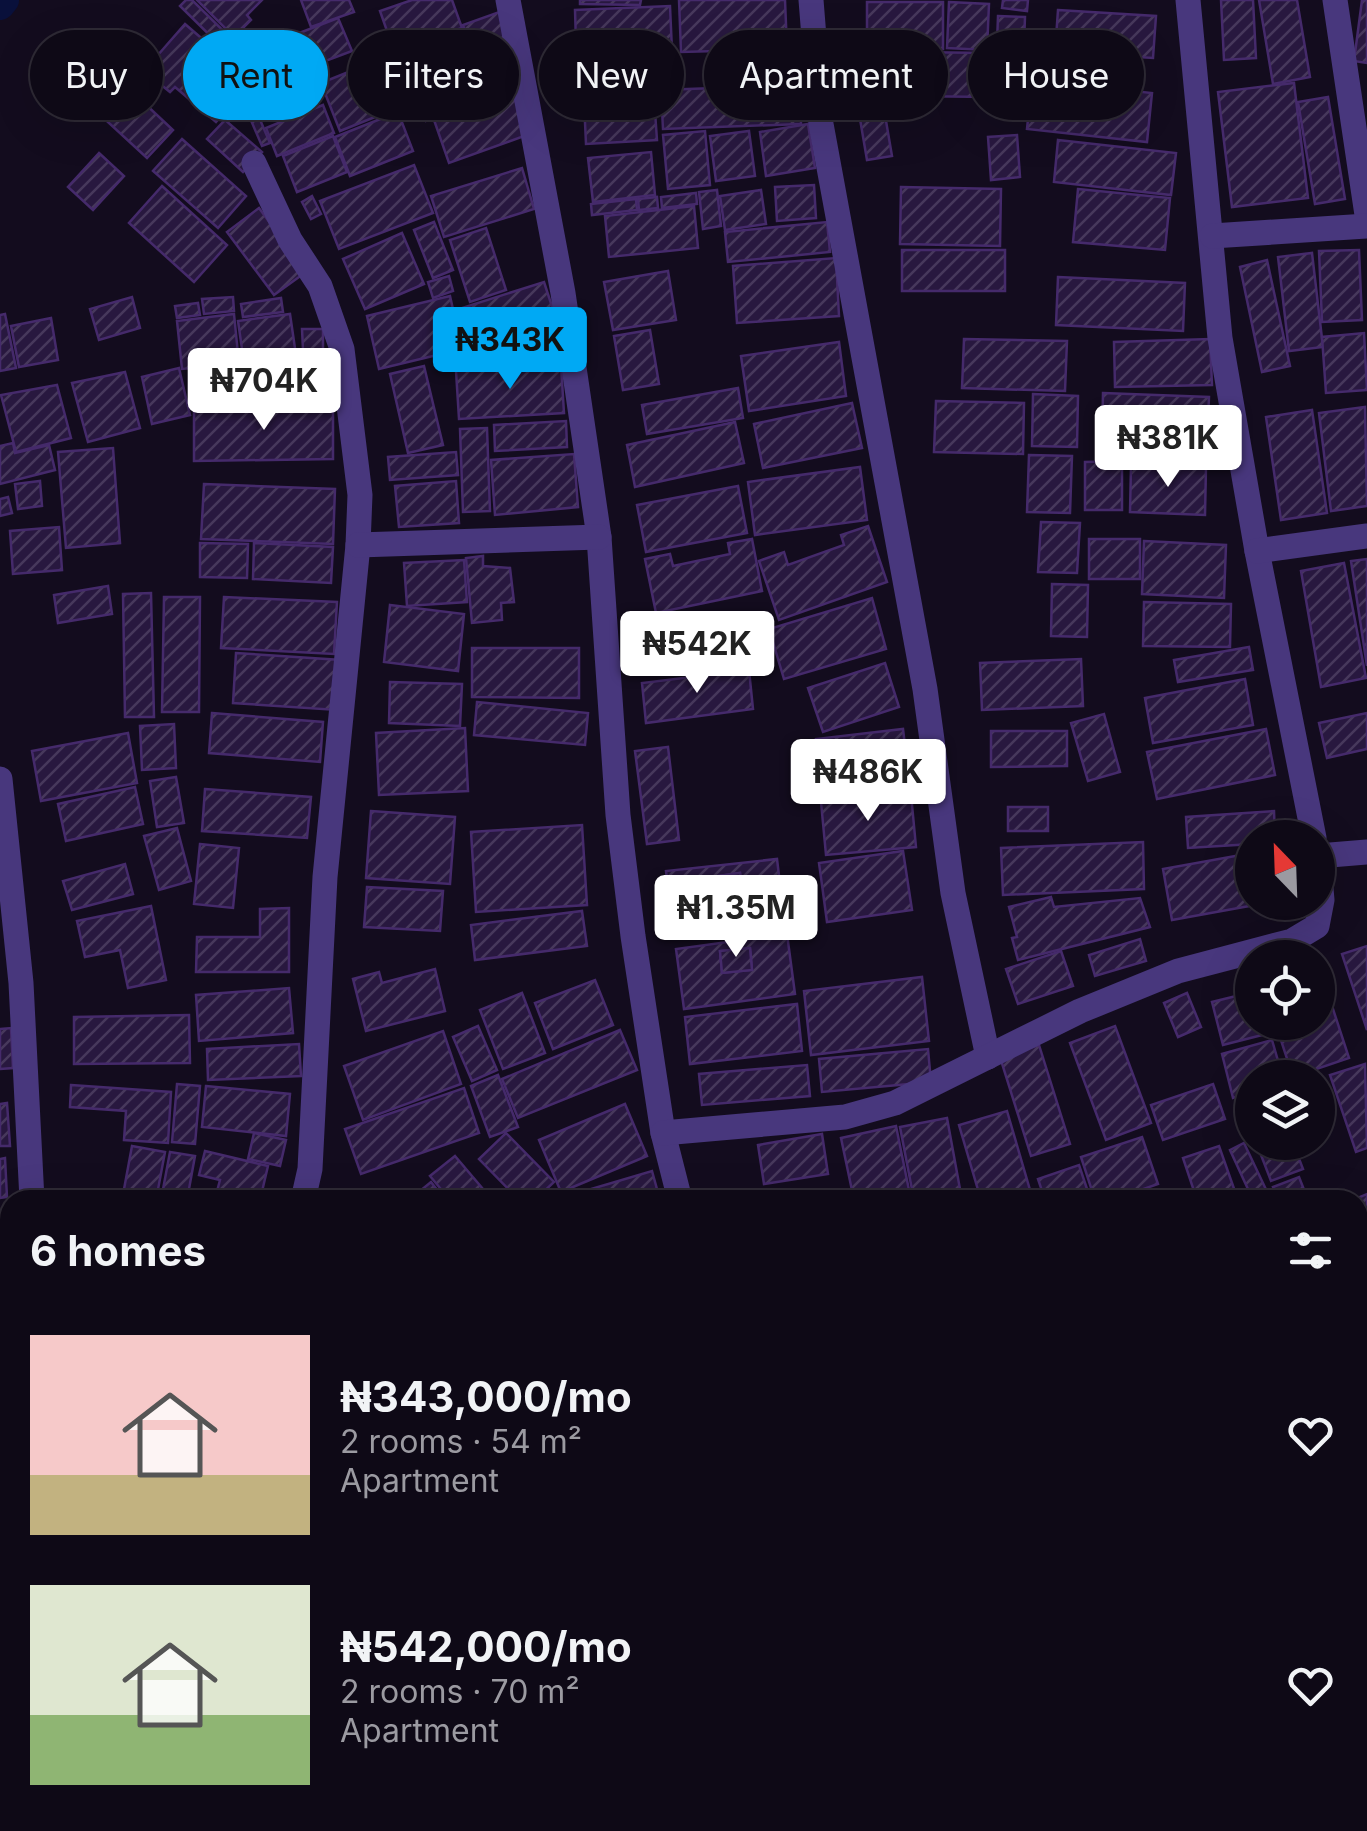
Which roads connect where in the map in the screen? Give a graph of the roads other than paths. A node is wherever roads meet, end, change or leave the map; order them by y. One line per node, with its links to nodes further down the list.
1 (508, 0): 10 (street)
2 (811, 0): 18 (street)
3 (1188, 0): 8 (street)
4 (1335, 0): 6 (street)
5 (254, 163): 11 (street)
6 (1367, 214)
7 (1367, 226): 8 (street)
8 (1212, 236): 12 (street)
9 (1367, 536): 12 (street)
10 (598, 537): 11 (street); 19 (street)
11 (358, 545): 21 (street)
12 (1258, 551): 14 (street)
13 (0, 780): 20 (street)
14 (1310, 820)
15 (1367, 852): 16 (street)
16 (1335, 855)
17 (1318, 920): 18 (street)
18 (988, 1057): 19 (street)
19 (663, 1132): 22 (street)
20 (31, 1190)
21 (305, 1190)
22 (678, 1190)

